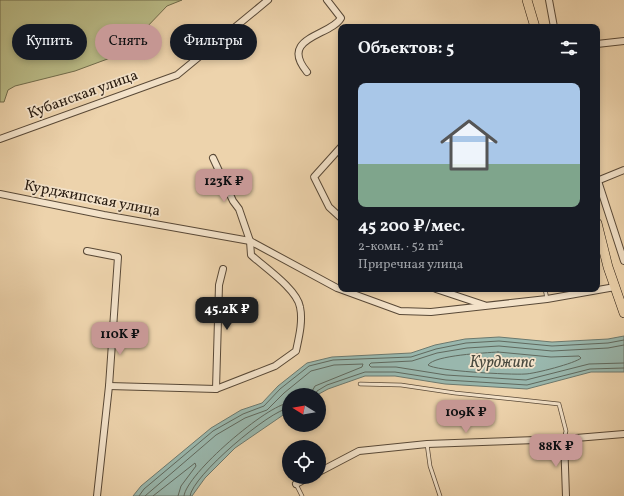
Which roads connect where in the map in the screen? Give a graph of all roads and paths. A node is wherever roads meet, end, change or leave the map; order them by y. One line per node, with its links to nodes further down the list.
1 (275, 0): 5 (street)
2 (327, 0): 10 (street)
3 (527, 0): 6 (main road)
4 (549, 0): 7 (street)
5 (267, 1): 11 (street, Кубанская улица)
6 (534, 24)
7 (553, 24)
8 (624, 41): 9 (street)
9 (600, 44)
10 (307, 72)
11 (0, 139)
12 (338, 150): 18 (street)
13 (213, 158): 19 (street)
14 (624, 170): 15 (street)
15 (600, 180)
16 (600, 187): 22 (street)
17 (0, 194): 19 (street, Курджипская улица)
18 (338, 215)
19 (250, 241): 25 (street, Курджипская улица); 36 (street)
20 (600, 246): 24 (main road)
21 (87, 251): 35 (street)
22 (624, 261)
23 (224, 270): 36 (street)
24 (614, 287): 26 (street, Курджипская улица); 33 (main road)
25 (338, 288)
26 (600, 290)
27 (348, 292): 32 (street, Курджипская улица)
28 (445, 292): 32 (street)
29 (546, 292): 31 (lane)
30 (586, 292): 31 (street, Курджипская улица)
31 (547, 299): 32 (street, Курджипская улица)
32 (486, 306)
33 (624, 313)
34 (360, 384): 38 (lane)
35 (109, 386): 36 (street); 42 (street)
36 (216, 390)
37 (624, 434): 38 (street)
38 (564, 440): 39 (street); 45 (street)
39 (427, 444): 40 (street); 44 (lane)
40 (326, 468)
41 (296, 484): 43 (lane)
42 (97, 496)
43 (302, 496)
44 (440, 496)
45 (566, 496)

